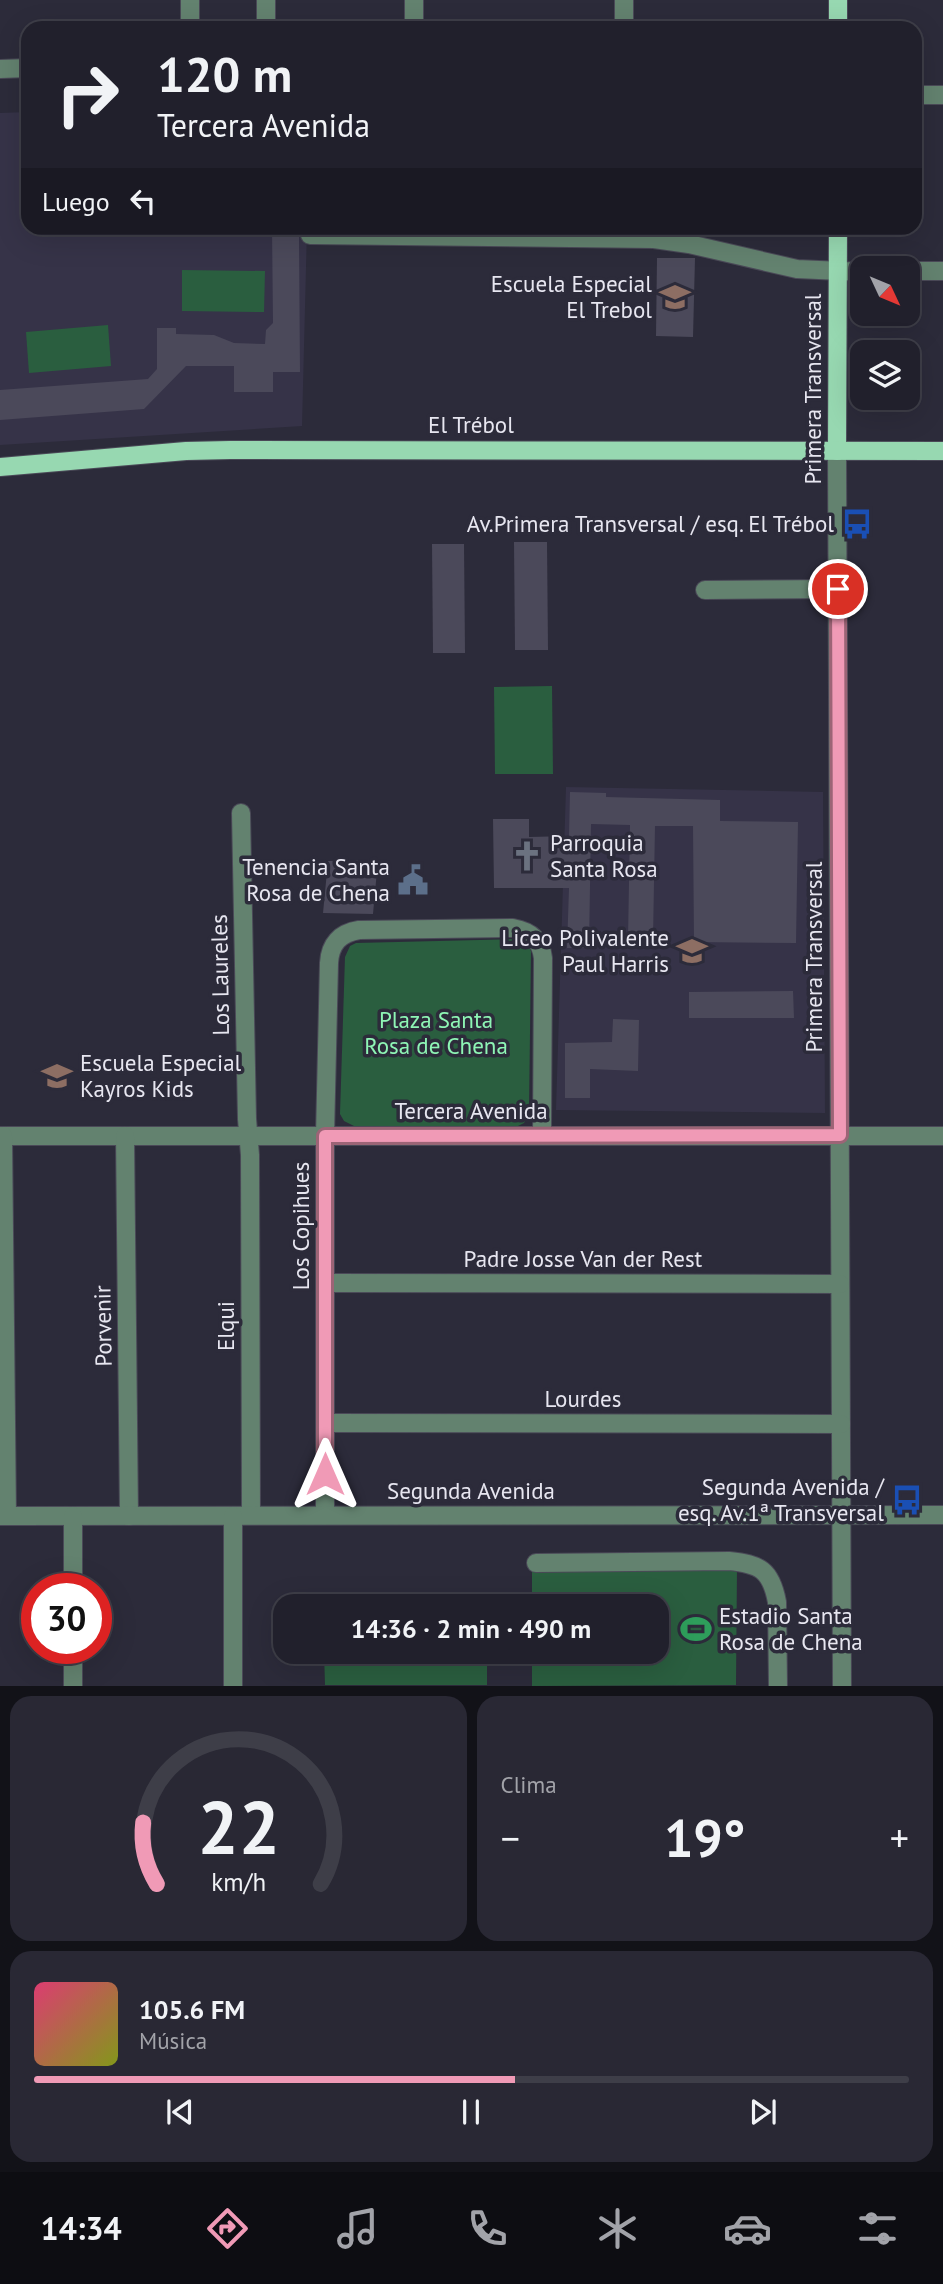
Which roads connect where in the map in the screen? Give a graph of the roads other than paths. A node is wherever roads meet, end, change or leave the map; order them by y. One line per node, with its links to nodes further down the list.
1 (190, 0): 6 (street)
2 (266, 0): 7 (street)
3 (414, 0): 8 (street)
4 (624, 0): 9 (street)
5 (838, 0): 10 (main road)
6 (190, 21)
7 (265, 21)
8 (414, 21)
9 (624, 21)
10 (838, 21)
11 (21, 68): 12 (street)
12 (0, 69)
13 (922, 95): 14 (street)
14 (943, 95)
15 (637, 235): 19 (street)
16 (838, 235): 19 (main road, Primera Transversal)
17 (920, 271): 18 (street)
18 (943, 271)
19 (838, 272): 20 (street); 21 (main road, Primera Transversal)
20 (850, 272)
21 (837, 451): 22 (main road, El Trébol); 23 (main road, El Trébol); 24 (street, Primera Transversal)
22 (943, 451)
23 (0, 467)
24 (838, 589): 25 (street); 28 (street, Primera Transversal)
25 (705, 590)
26 (241, 813): 31 (street, Los Laureles)
27 (542, 1135): 28 (street, Tercera Avenida); 32 (street, Tercera Avenida); 32 (street, Los Copihues)
28 (840, 1135): 33 (street, Tercera Avenida); 35 (street, Primera Transversal)
29 (1, 1136): 30 (street, Tercera Avenida); 41 (street)
30 (125, 1136): 31 (street, Tercera Avenida); 43 (street, Porvenir)
31 (248, 1136): 32 (street, Tercera Avenida); 44 (street, Elqui)
32 (325, 1136): 34 (street, Los Copihues)
33 (943, 1136)
34 (325, 1283): 35 (street, Padre Josse Van der Rest); 36 (street, Los Copihues)
35 (840, 1284): 37 (street, Primera Transversal)
36 (325, 1423): 37 (street, Lourdes); 39 (street, Los Copihues)
37 (841, 1424): 38 (street, Primera Transversal)
38 (841, 1514): 39 (street, Segunda Avenida); 40 (street, Segunda Avenida); 51 (street, Primera Transversal)
39 (325, 1515): 44 (street, Segunda Avenida)
40 (943, 1515)
41 (3, 1516): 42 (street, Segunda Avenida)
42 (73, 1516): 43 (street, Segunda Avenida); 46 (street)
43 (130, 1516): 44 (street, Segunda Avenida)
44 (242, 1516): 49 (street, Elqui)
45 (536, 1563): 50 (street)
46 (73, 1573)
47 (73, 1664): 48 (street)
48 (74, 1685)
49 (233, 1685)
50 (778, 1685)
51 (842, 1685)

